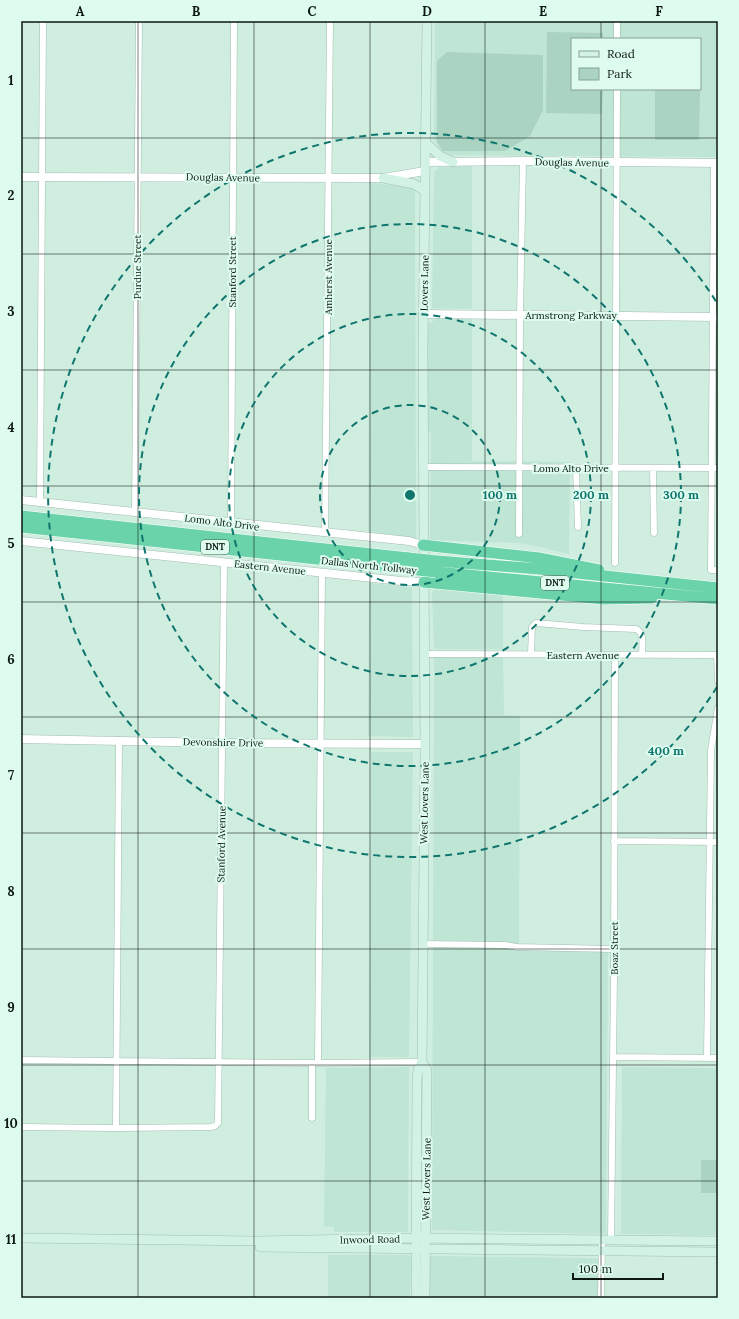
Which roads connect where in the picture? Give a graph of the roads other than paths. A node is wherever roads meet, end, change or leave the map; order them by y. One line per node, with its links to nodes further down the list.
1 (43, 21): 16 (street)
2 (139, 21): 17 (street, Purdue Street)
3 (234, 21): 18 (street, Stanford Street)
4 (330, 21): 19 (street, Amherst Avenue)
5 (426, 21): 9 (main road, Lovers Lane)
6 (616, 21): 7 (street)
7 (617, 38)
8 (617, 90): 12 (street)
9 (425, 142): 11 (main road); 14 (main road, Lovers Lane)
10 (523, 161): 11 (street, Douglas Avenue); 12 (street, Douglas Avenue); 23 (street)
11 (453, 162): 14 (street, Douglas Avenue)
12 (617, 162): 13 (street, Douglas Avenue); 24 (street)
13 (716, 163): 25 (street)
14 (425, 167): 20 (street, Douglas Avenue); 21 (main road, Lovers Lane)
15 (21, 177): 16 (street, Douglas Avenue)
16 (42, 177): 17 (street, Douglas Avenue); 33 (street)
17 (138, 177): 18 (street, Douglas Avenue); 34 (street, Purdue Street)
18 (232, 177): 19 (street, Douglas Avenue); 36 (street, Stanford Street)
19 (328, 178): 20 (street, Douglas Avenue); 39 (street, Amherst Avenue)
20 (383, 178): 21 (main road)
21 (425, 191): 22 (main road, Lovers Lane)
22 (423, 314): 23 (street, Armstrong Parkway); 26 (main road, Lovers Lane)
23 (520, 315): 24 (street, Armstrong Parkway); 27 (street)
24 (616, 316): 25 (street, Armstrong Parkway); 29 (street)
25 (716, 316): 31 (street)
26 (423, 466): 27 (street, Lomo Alto Drive); 43 (main road, Lovers Lane)
27 (520, 468): 28 (street, Lomo Alto Drive); 41 (street)
28 (576, 468): 29 (street, Lomo Alto Drive); 38 (street)
29 (615, 468): 30 (street, Lomo Alto Drive); 45 (street)
30 (653, 468): 31 (street, Lomo Alto Drive); 40 (street)
31 (715, 468): 46 (street)
32 (21, 500): 33 (street, Lomo Alto Drive)
33 (40, 502): 34 (street, Lomo Alto Drive)
34 (135, 512): 36 (street, Lomo Alto Drive)
35 (21, 516): 48 (highway, Dallas North Tollway / DNT, bridge)
36 (231, 523): 39 (street, Lomo Alto Drive)
37 (21, 527): 51 (highway, Dallas North Tollway / DNT, bridge)
38 (578, 527)
39 (325, 533): 43 (street, Lomo Alto Drive)
40 (654, 533)
41 (519, 534)
42 (21, 541): 44 (street, Eastern Avenue)
43 (423, 544): 48 (highway); 49 (main road, West Lovers Lane)
44 (224, 562): 47 (street, Eastern Avenue); 62 (street, Stanford Avenue)
45 (615, 563)
46 (715, 570)
47 (322, 573): 49 (street, Eastern Avenue); 63 (street)
48 (620, 578): 50 (highway, Dallas North Tollway / DNT)
49 (424, 582): 51 (highway); 53 (main road, West Lovers Lane)
50 (718, 588)
51 (673, 595): 52 (highway, Dallas North Tollway / DNT)
52 (718, 599)
53 (424, 654): 54 (street, Eastern Avenue); 64 (main road, West Lovers Lane)
54 (531, 654): 55 (street, Eastern Avenue); 56 (street)
55 (615, 655): 56 (street, Eastern Avenue); 65 (street, Boaz Street)
56 (642, 655): 57 (street, Eastern Avenue)
57 (718, 655): 58 (street)
58 (718, 681)
59 (718, 708): 66 (street)
60 (21, 739): 61 (street, Devonshire Drive)
61 (119, 740): 62 (street, Devonshire Drive); 74 (street)
62 (222, 742): 63 (street, Devonshire Drive); 75 (street, Stanford Avenue)
63 (321, 743): 64 (street, Devonshire Drive); 77 (street)
64 (425, 744): 68 (main road, West Lovers Lane)
65 (614, 841): 66 (street); 69 (street, Boaz Street)
66 (709, 842): 67 (street); 71 (street)
67 (718, 842)
68 (422, 944): 69 (street); 76 (main road, West Lovers Lane)
69 (614, 948): 70 (street, Boaz Street)
70 (613, 1057): 71 (street); 85 (street, Boaz Street)
71 (707, 1058): 72 (street)
72 (718, 1058)
73 (21, 1060): 74 (street)
74 (116, 1062): 75 (street); 80 (street)
75 (218, 1062): 77 (street); 80 (street, Stanford Avenue)
76 (422, 1062): 77 (street); 81 (main road, West Lovers Lane); 82 (main road, West Lovers Lane)
77 (315, 1063): 78 (street)
78 (312, 1118)
79 (21, 1127): 80 (street)
80 (116, 1128)
81 (426, 1158): 82 (main road); 84 (main road, West Lovers Lane)
82 (417, 1163): 84 (main road, West Lovers Lane)
83 (21, 1238): 88 (main road, Inwood Road)
84 (421, 1238): 85 (main road, Inwood Road); 88 (main road, Inwood Road); 89 (main road, West Lovers Lane)
85 (606, 1241): 86 (main road, Inwood Road); 90 (main road)
86 (718, 1241)
87 (21, 1244): 88 (main road, Inwood Road)
88 (337, 1244): 89 (main road, Inwood Road)
89 (421, 1249): 90 (main road, Inwood Road); 92 (main road, West Lovers Lane); 93 (main road, West Lovers Lane)
90 (606, 1251): 91 (main road, Inwood Road); 94 (street)
91 (718, 1252)
92 (416, 1298)
93 (425, 1298)
94 (601, 1298)

